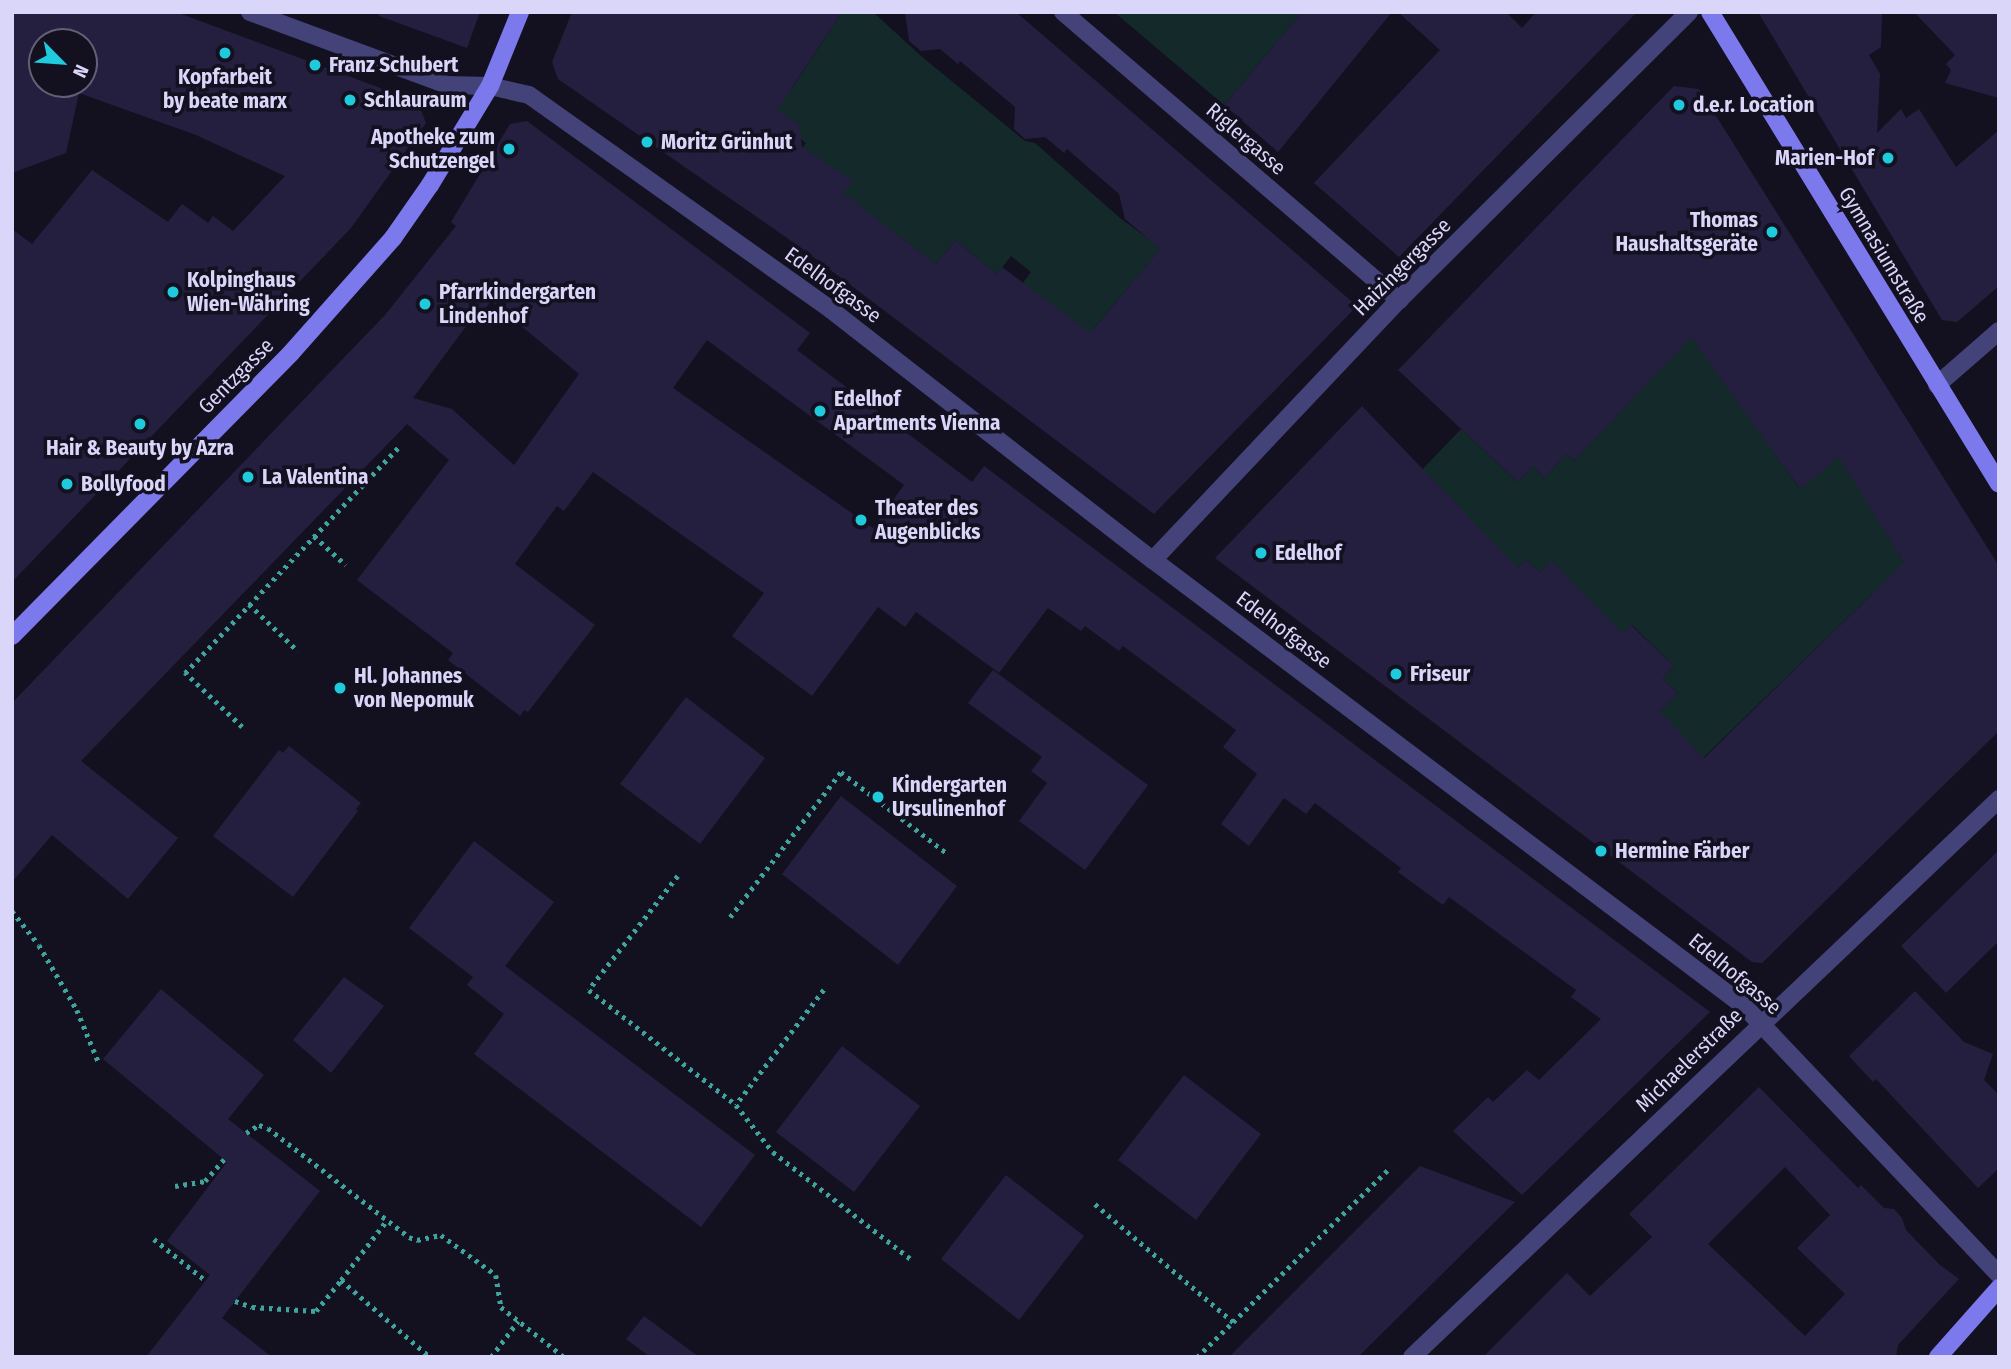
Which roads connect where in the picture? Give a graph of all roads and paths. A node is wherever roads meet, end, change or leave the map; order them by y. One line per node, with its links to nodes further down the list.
1 (250, 12): 6 (street, Edelhofgasse)
2 (520, 12): 6 (main road, Gentzgasse)
3 (1063, 12): 7 (street, Riglergasse)
4 (1689, 12): 7 (street, Haizingergasse)
5 (1710, 12): 9 (main road, Gymnasiumstraße)
6 (489, 86): 13 (street, Edelhofgasse); 16 (main road, Gentzgasse)
7 (1399, 300): 13 (street, Haizingergasse)
8 (1999, 331): 9 (street)
9 (1937, 385): 11 (main road, Gymnasiumstraße)
10 (400, 446): 12 (path)
11 (1999, 484)
12 (314, 536): 14 (path); 15 (path)
13 (1153, 560): 25 (street, Edelhofgasse)
14 (346, 565)
15 (249, 604): 17 (path); 18 (path)
16 (12, 636)
17 (298, 651)
18 (242, 727)
19 (1999, 799): 25 (street, Michaelerstraße)
20 (947, 854): 23 (path)
21 (678, 876): 27 (path)
22 (12, 911): 26 (path)
23 (730, 918)
24 (824, 990): 27 (path)
25 (1761, 1023): 36 (street, Edelhofgasse); 47 (street, Michaelerstraße)
26 (99, 1063)
27 (736, 1105): 35 (path)
28 (246, 1133): 33 (path)
29 (224, 1159): 31 (path)
30 (1391, 1167): 42 (path)
31 (175, 1186)
32 (1095, 1204): 42 (path)
33 (387, 1220): 38 (path); 41 (path)
34 (154, 1239): 37 (path)
35 (911, 1259)
36 (1999, 1275)
37 (205, 1279)
38 (341, 1280): 40 (path); 43 (path)
39 (1999, 1288): 48 (main road)
40 (235, 1301)
41 (518, 1321): 44 (path); 45 (path)
42 (1233, 1322): 46 (path)
43 (430, 1357)
44 (491, 1357)
45 (564, 1357)
46 (1197, 1357)
47 (1412, 1357)
48 (1938, 1357)

